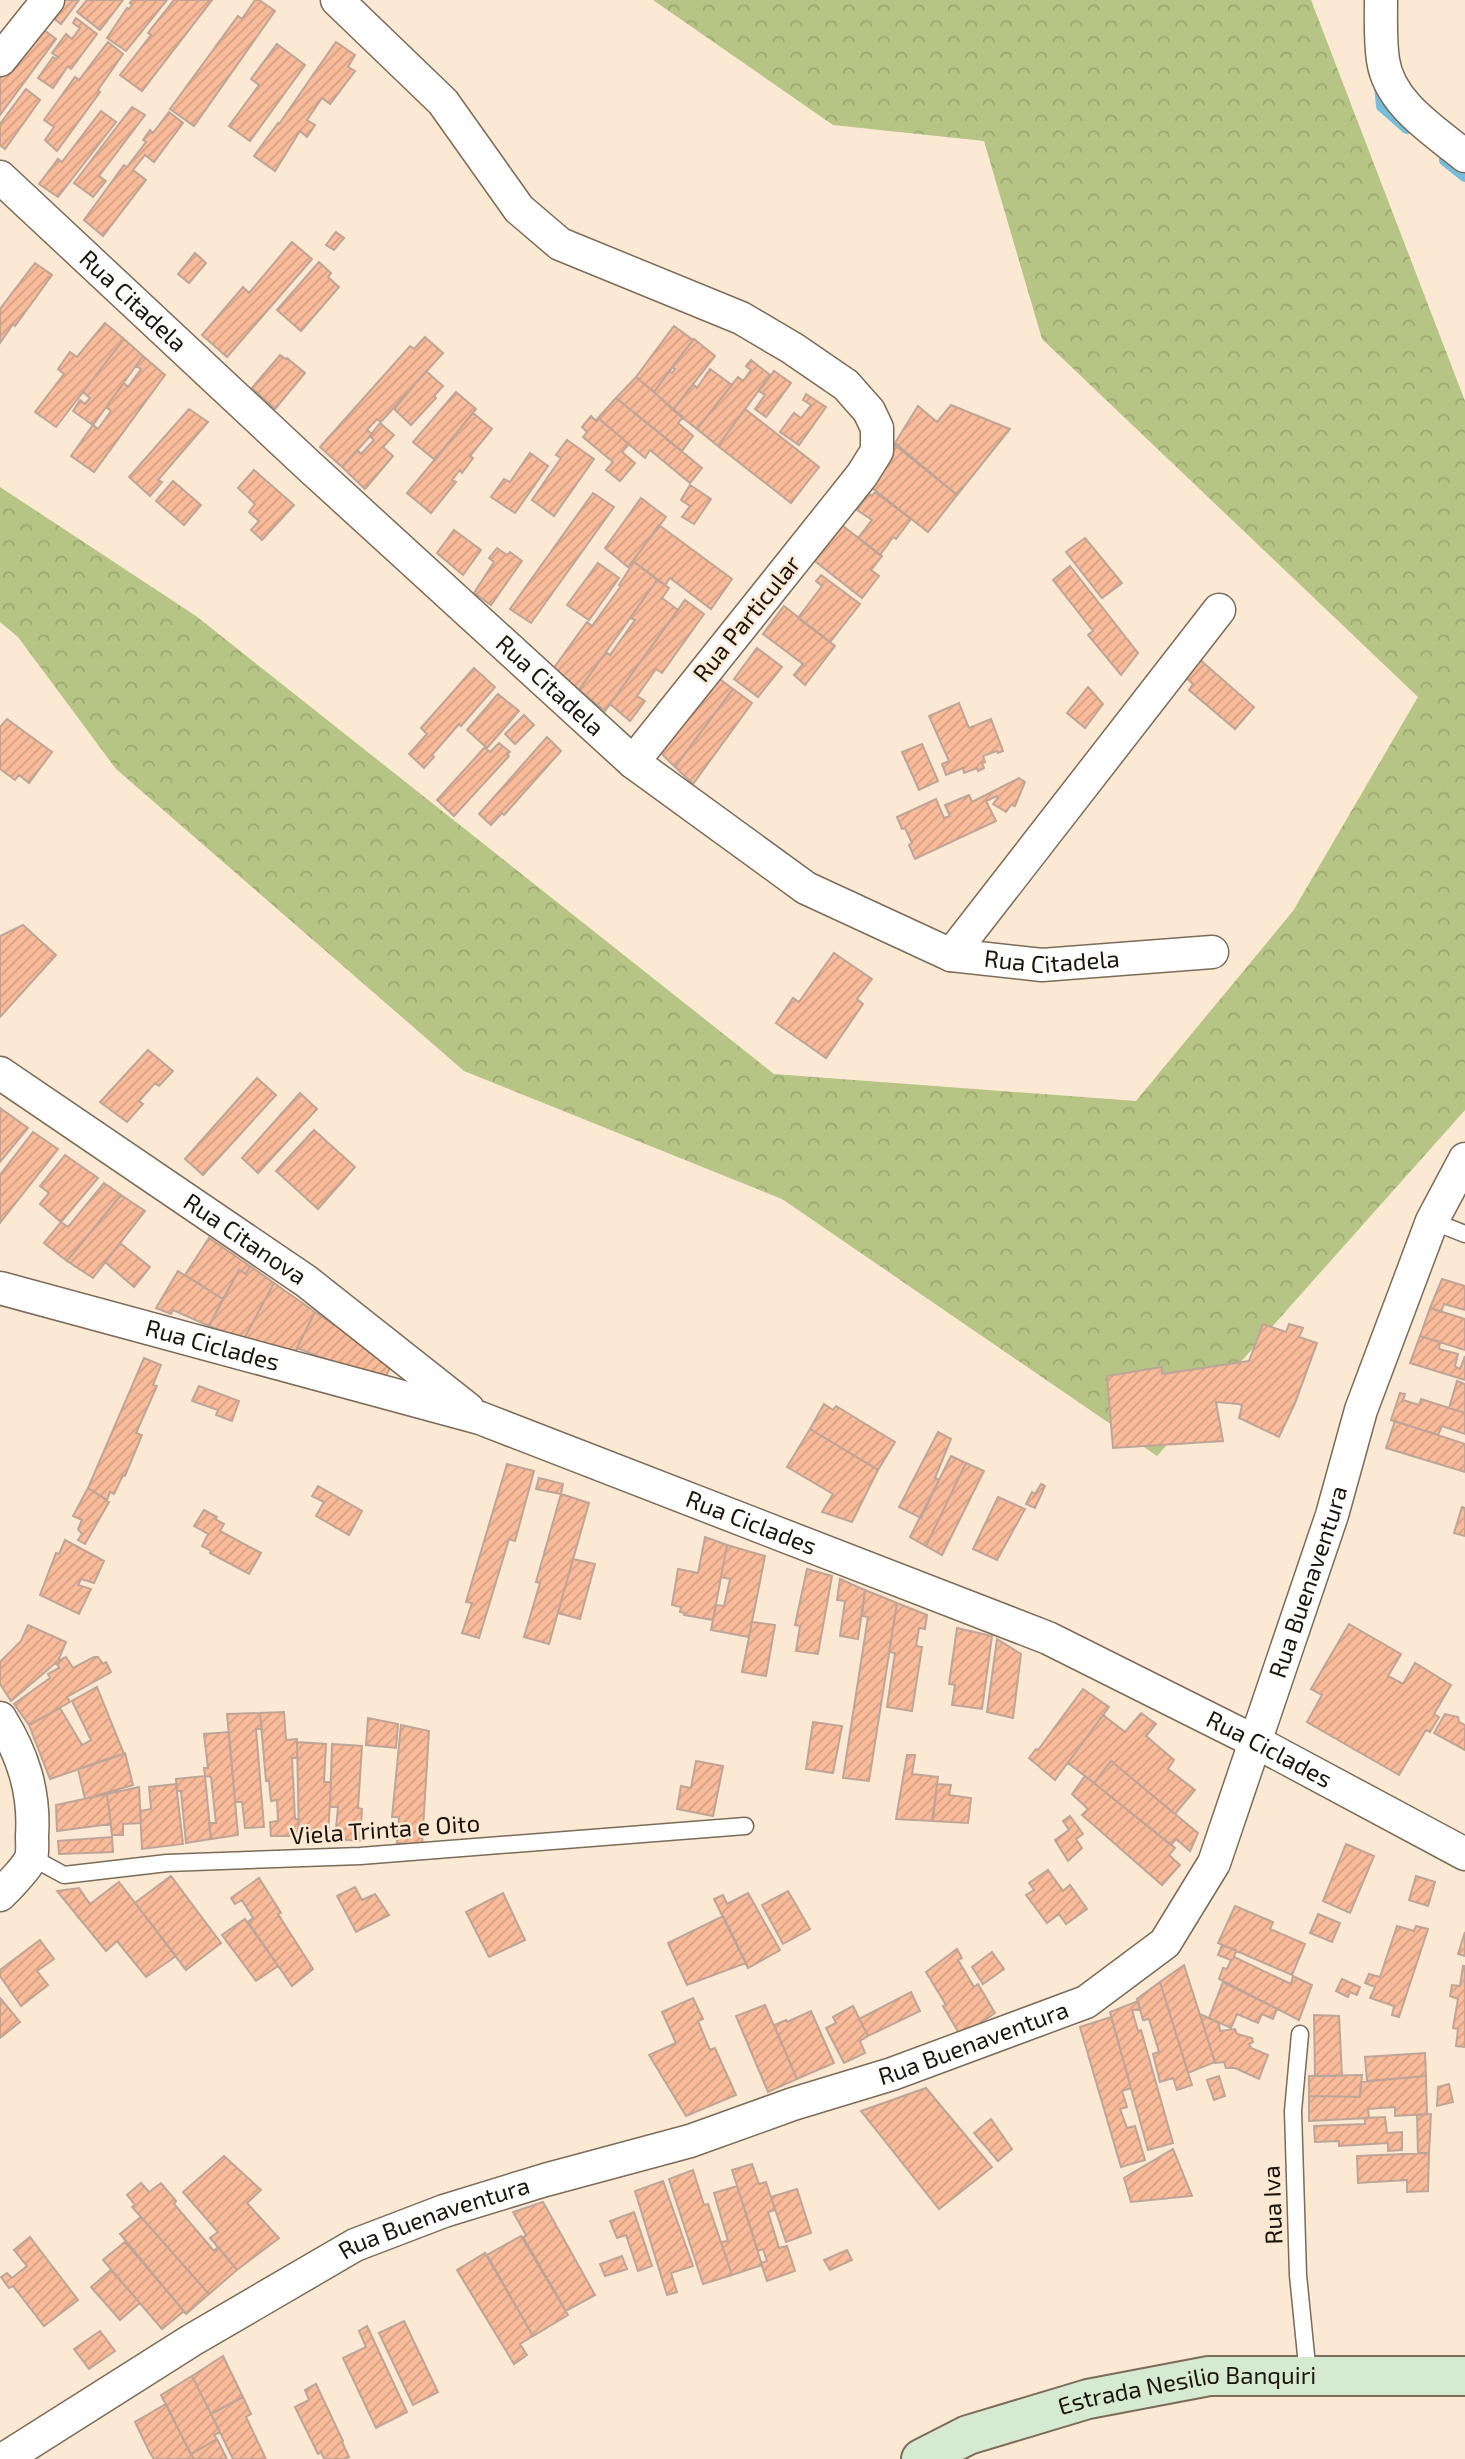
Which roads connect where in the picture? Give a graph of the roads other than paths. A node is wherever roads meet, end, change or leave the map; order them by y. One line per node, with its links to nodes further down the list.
1 (47, 0): 4 (street)
2 (337, 0): 8 (street, Rua Particular)
3 (1381, 0): 5 (street)
4 (0, 60)
5 (1465, 156)
6 (0, 177): 8 (street, Rua Citadela)
7 (1219, 610): 10 (street)
8 (633, 762): 10 (street, Rua Citadela)
9 (1212, 952): 10 (street, Rua Citadela)
10 (951, 955)
11 (0, 1073): 16 (street, Rua Citanova)
12 (1465, 1159): 13 (street, Rua Buenaventura)
13 (1432, 1221): 14 (lane); 18 (street, Rua Buenaventura)
14 (1465, 1234)
15 (0, 1288): 16 (street, Rua Ciclades)
16 (480, 1418): 18 (street, Rua Ciclades)
17 (0, 1718): 21 (street)
18 (1256, 1742): 20 (street, Rua Ciclades); 26 (street, Rua Buenaventura)
19 (745, 1826): 21 (lane, Viela Trinta e Oito)
20 (1465, 1854)
21 (31, 1857): 22 (street)
22 (0, 1895)
23 (1300, 2034): 24 (lane, Rua Iva)
24 (1308, 2375): 25 (street, Estrada Nesilio Banquiri); 27 (street, Estrada Nesilio Banquiri)
25 (1465, 2376)
26 (4, 2459)
27 (921, 2459)

